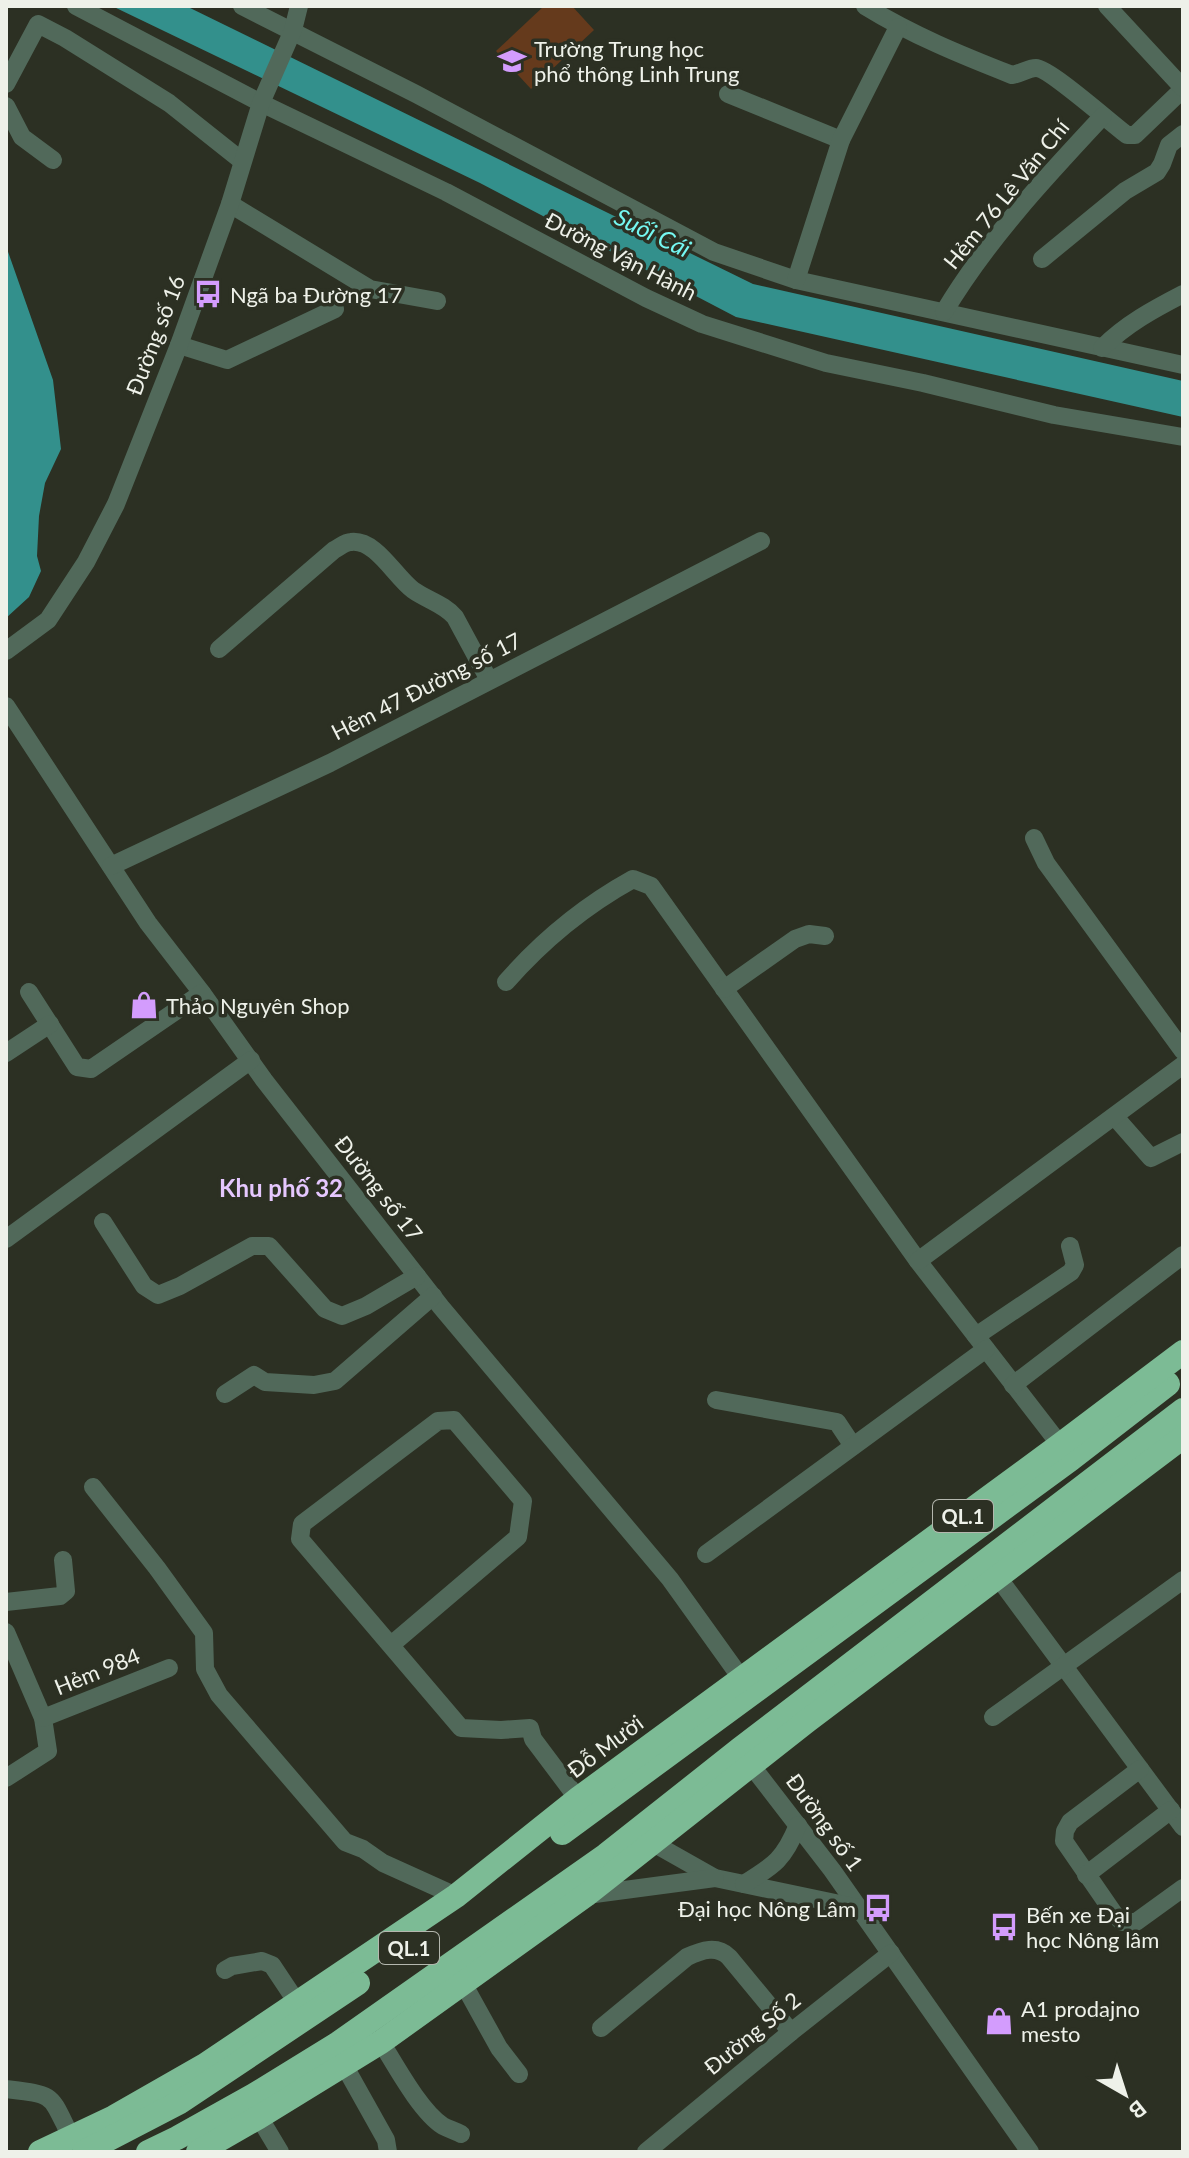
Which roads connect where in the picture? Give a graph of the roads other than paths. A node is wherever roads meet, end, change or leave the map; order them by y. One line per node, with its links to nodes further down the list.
1 (76, 6): 11 (street, Đường Vận Hành)
2 (242, 6): 7 (street, Đường Vận Hành)
3 (299, 6): 7 (street, Đường số 16)
4 (865, 6): 6 (street)
5 (1107, 6): 9 (street)
6 (898, 27): 13 (street); 15 (street)
7 (289, 38): 11 (street, Đường số 16); 20 (street, Đường Vận Hành)
8 (6, 84): 17 (street)
9 (1183, 89): 13 (street, Hẻm 76 Lê Văn Chí)
10 (728, 94): 15 (street)
11 (264, 96): 17 (street, Đường số 16); 28 (street, Đường Vận Hành)
12 (6, 106): 16 (street)
13 (1103, 116): 24 (street, Hẻm 76 Lê Văn Chí)
14 (1183, 134): 19 (street)
15 (841, 140): 20 (street)
16 (53, 160)
17 (242, 161): 18 (street, Đường số 16)
18 (230, 204): 22 (street); 25 (street, Đường số 16)
19 (1042, 259)
20 (796, 280): 24 (street, Đường Vận Hành)
21 (1183, 294): 26 (street)
22 (437, 301)
23 (335, 309): 25 (street)
24 (944, 312): 26 (street, Đường Vận Hành)
25 (179, 345): 31 (street, Đường số 16)
26 (1102, 348): 27 (street, Đường Vận Hành)
27 (1183, 365)
28 (1183, 437)
29 (761, 541): 32 (street, Hẻm 47 Đường số 17)
30 (219, 649): 32 (street)
31 (6, 651)
32 (489, 680): 36 (street, Hẻm 47 Đường số 17)
33 (6, 706): 34 (street, Đường số 17)
34 (14, 731): 36 (street, Đường số 17)
35 (1034, 838): 43 (street)
36 (111, 866): 41 (street, Đường số 17)
37 (825, 936): 39 (street)
38 (506, 982): 39 (street)
39 (724, 989): 53 (street)
40 (29, 992): 42 (street)
41 (202, 993): 42 (street); 45 (street, Đường số 17)
42 (50, 1024): 44 (street)
43 (1183, 1051)
44 (6, 1053)
45 (251, 1060): 50 (street); 54 (street, Đường số 17)
46 (1183, 1065): 47 (street)
47 (1115, 1117): 48 (street); 53 (street)
48 (1183, 1142)
49 (103, 1222): 54 (street)
50 (6, 1239)
51 (1070, 1246): 56 (street)
52 (1183, 1255): 59 (street)
53 (918, 1261): 56 (street)
54 (417, 1276): 55 (street, Đường số 17)
55 (433, 1296): 60 (street); 76 (street, Đường số 17)
56 (981, 1342): 59 (street); 64 (street)
57 (1183, 1352): 65 (highway, Đỗ Mười / QL.1)
58 (1183, 1372): 65 (highway, Đỗ Mười / QL.1)
59 (1013, 1385): 65 (street)
60 (225, 1394)
61 (716, 1400): 64 (street)
62 (1183, 1410): 80 (highway, QL.1)
63 (1183, 1437): 69 (highway, QL.1)
64 (853, 1446): 67 (street)
65 (1066, 1452): 76 (highway, Đỗ Mười / QL.1)
66 (93, 1487): 95 (street)
67 (706, 1554)
68 (63, 1560): 71 (street)
69 (997, 1576): 74 (street); 80 (highway, QL.1)
70 (1183, 1580): 74 (street)
71 (6, 1602)
72 (6, 1632): 79 (street)
73 (391, 1645): 73 (street); 85 (street)
74 (1064, 1666): 78 (street); 82 (street)
75 (169, 1668): 79 (street, Hẻm 984)
76 (747, 1685): 77 (highway, Đỗ Mười / QL.1); 80 (highway)
77 (712, 1711): 81 (highway); 84 (highway, Đỗ Mười / QL.1)
78 (993, 1717)
79 (43, 1718): 83 (street)
80 (780, 1730): 81 (highway, QL.1); 81 (street)
81 (751, 1763): 87 (street, Đường số 1); 89 (highway, QL.1)
82 (1139, 1767): 86 (street); 90 (street)
83 (6, 1778)
84 (612, 1785): 85 (highway, Đỗ Mười / QL.1); 89 (highway)
85 (584, 1806): 95 (highway, Đỗ Mười / QL.1); 109 (highway, Đỗ Mười / QL.1)
86 (1171, 1810): 88 (street); 90 (street)
87 (798, 1825): 92 (street); 96 (street, Đường số 1)
88 (1183, 1827)
89 (647, 1834): 91 (street, Đường số 1); 94 (highway, QL.1); 111 (highway, QL.1)
90 (1086, 1875): 93 (street)
91 (715, 1878): 92 (street, Đường số 1); 94 (street)
92 (744, 1884): 96 (street, Đường số 1)
93 (1183, 1888)
94 (586, 1895): 99 (highway, QL.1)
95 (456, 1896): 100 (highway, Đỗ Mười / QL.1)
96 (859, 1908): 97 (street, Đường số 1)
97 (891, 1953): 102 (street, Đường Số 2); 116 (street, Đường số 1)
98 (225, 1970): 100 (street)
99 (463, 1983): 103 (highway, QL.1); 105 (street)
100 (298, 2004): 109 (highway, Đỗ Mười / QL.1)
101 (601, 2028): 102 (street)
102 (791, 2032): 115 (street, Đường Số 2)
103 (381, 2042): 104 (highway, QL.1); 108 (street)
104 (344, 2065): 107 (highway, QL.1); 114 (street)
105 (519, 2074)
106 (6, 2089): 109 (street)
107 (259, 2117): 112 (highway, QL.1); 113 (street)
108 (461, 2134)
109 (77, 2145): 110 (highway, Đỗ Mười / QL.1)
110 (40, 2152)
111 (148, 2152)
112 (198, 2152)
113 (280, 2152)
114 (388, 2152)
115 (646, 2152)
116 (1030, 2152)

